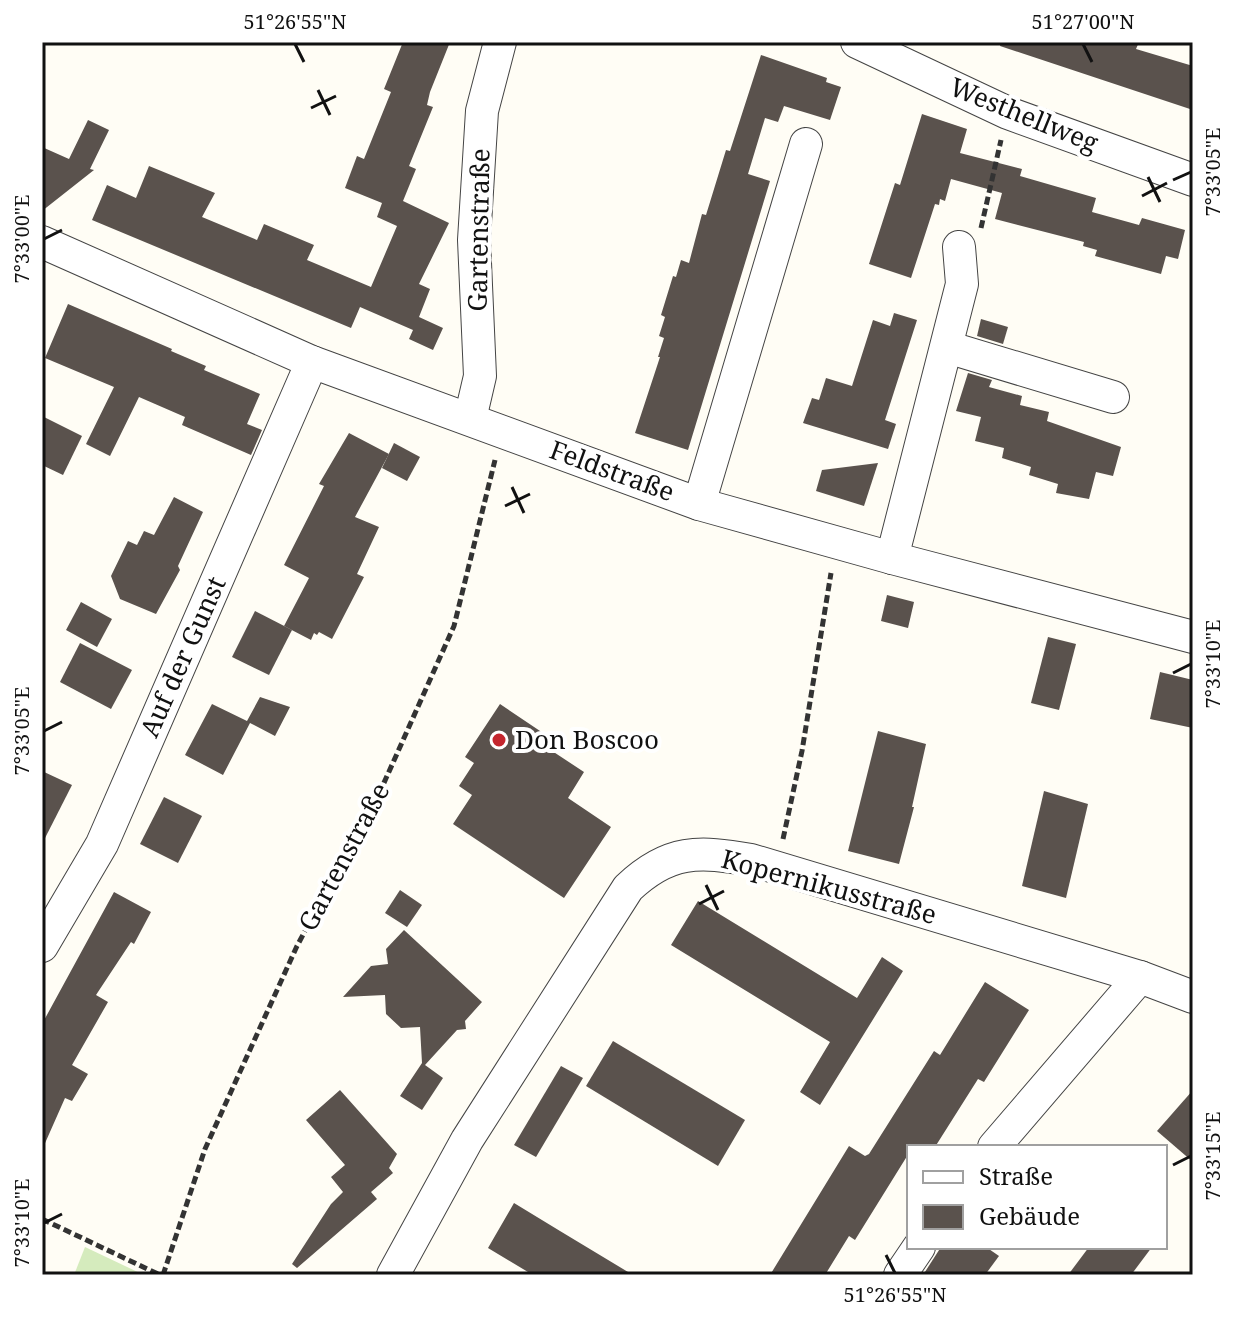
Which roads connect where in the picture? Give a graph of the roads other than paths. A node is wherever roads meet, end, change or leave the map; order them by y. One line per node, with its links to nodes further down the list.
1 (500, 42): 10 (street, Gartenstraße)
2 (857, 42): 4 (street, Westhellweg)
3 (806, 144): 11 (street)
4 (1193, 180)
5 (959, 247): 7 (street)
6 (45, 253): 8 (street, Feldstraße)
7 (947, 347): 9 (street); 12 (street)
8 (312, 362): 10 (street, Feldstraße); 14 (street, Auf der Gunst)
9 (1113, 397)
10 (470, 419): 11 (street, Feldstraße)
11 (699, 504): 12 (street, Feldstraße)
12 (892, 558): 13 (street, Feldstraße)
13 (1193, 637)
14 (42, 946)
15 (1140, 977): 16 (street, Kopernikusstraße); 17 (street); 19 (street, Kopernikusstraße)
16 (1193, 997)
17 (996, 1145)
18 (918, 1249): 20 (street)
19 (393, 1275)
20 (900, 1275)

